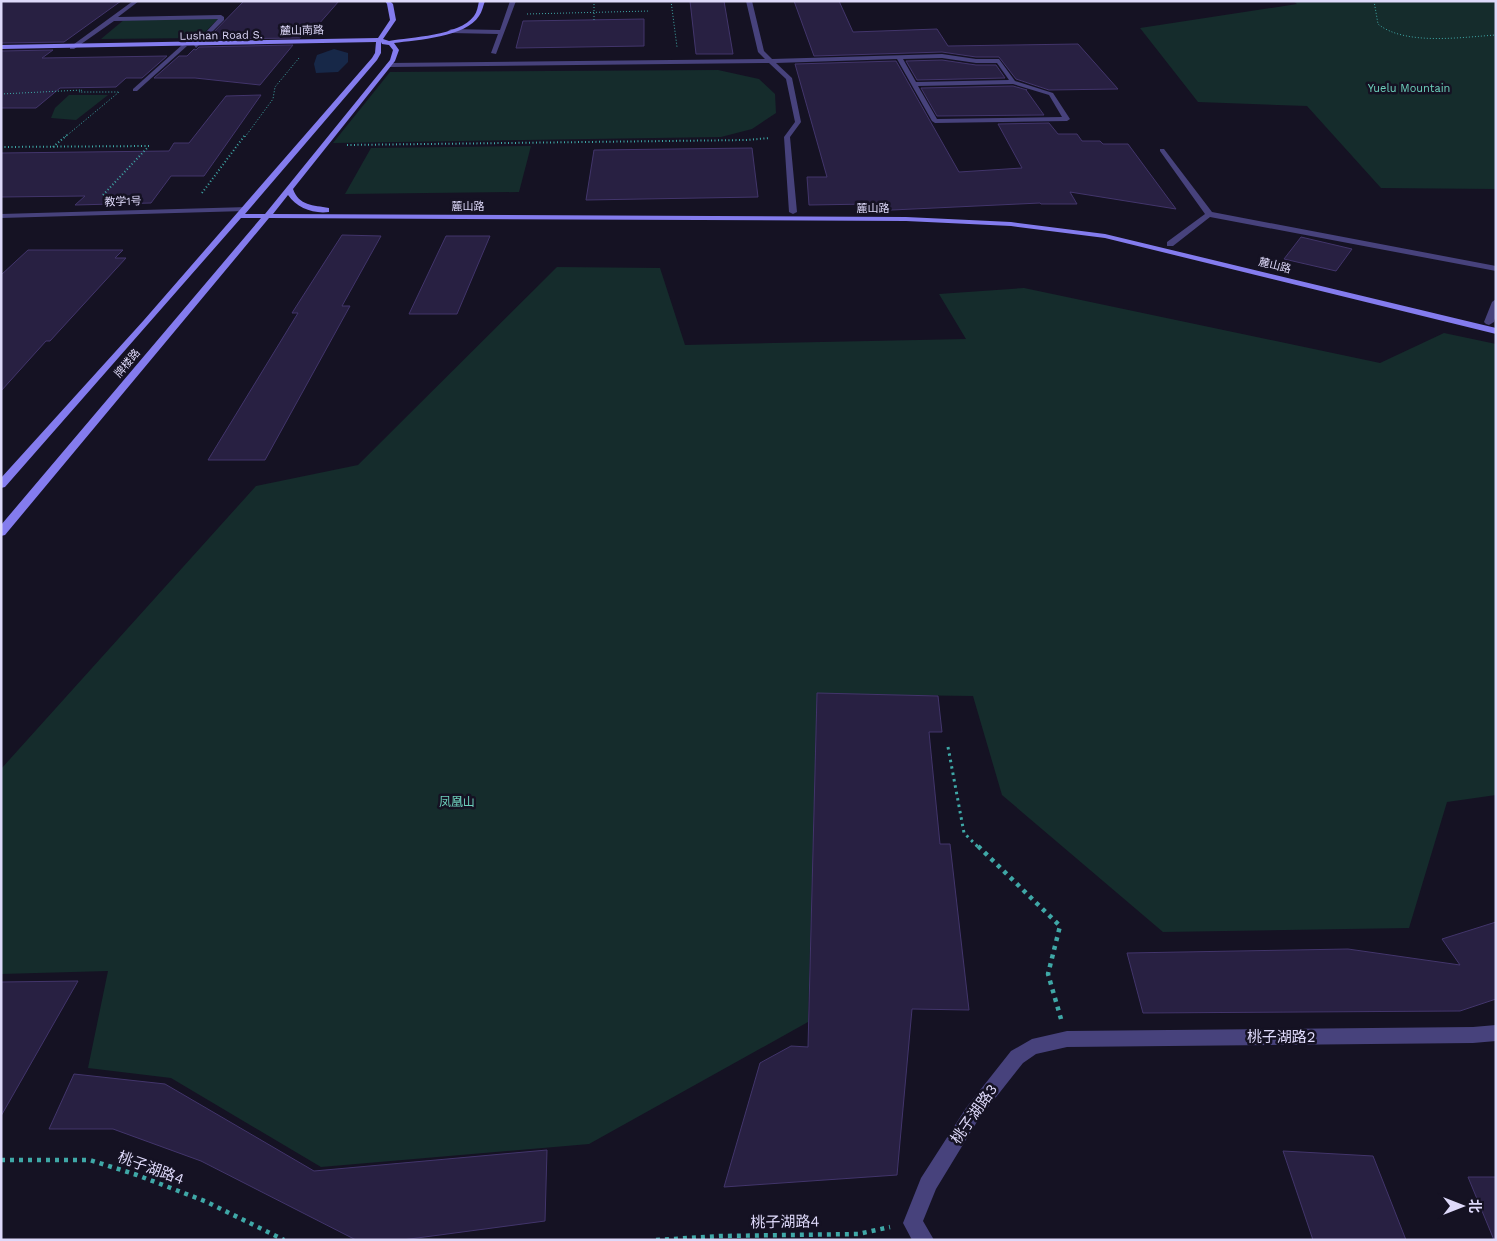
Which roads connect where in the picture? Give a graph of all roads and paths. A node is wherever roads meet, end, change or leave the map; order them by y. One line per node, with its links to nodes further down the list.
1 (137, 1): 12 (street)
2 (387, 1): 18 (main road)
3 (482, 1): 14 (main road)
4 (514, 1): 11 (street)
5 (594, 1): 10 (path)
6 (671, 1): 29 (path)
7 (749, 1): 27 (street)
8 (1374, 1): 16 (path)
9 (650, 11): 10 (path)
10 (594, 12): 11 (path); 13 (path)
11 (509, 14): 15 (street)
12 (114, 18): 20 (street); 22 (street)
13 (594, 20)
14 (451, 31): 15 (street); 17 (main road)
15 (502, 32): 25 (street)
16 (1496, 34)
17 (424, 36): 19 (main road); 28 (main road)
18 (378, 42): 19 (main road, 麓山南路); 20 (main road, 麓山南路); 21 (main road, Lushan Road S.); 43 (main road)
19 (387, 42): 28 (main road)
20 (198, 44): 21 (main road, Lushan Road S.); 22 (main road, 麓山南路); 23 (main road, Lushan Road S.)
21 (310, 44): 42 (path)
22 (75, 46): 23 (main road, Lushan Road S.); 24 (main road, Lushan Road S.)
23 (184, 46): 33 (street)
24 (2, 50)
25 (494, 53)
26 (899, 57): 27 (street); 30 (street); 31 (street)
27 (772, 61): 29 (street); 36 (street)
28 (391, 62): 29 (street); 41 (main road)
29 (678, 62)
30 (1013, 82): 31 (street); 31 (street)
31 (914, 84)
32 (125, 86): 34 (path)
33 (135, 90)
34 (118, 92): 35 (path); 39 (path)
35 (1, 94)
36 (787, 136): 37 (path); 44 (street)
37 (341, 146)
38 (1, 147): 39 (path)
39 (53, 147): 45 (path)
40 (1162, 150): 48 (street)
41 (289, 189): 46 (main road); 47 (main road)
42 (202, 193)
43 (242, 212): 45 (street, 教学1号); 46 (main road, 麓山路); 56 (main road, 牌楼路)
44 (793, 212): 47 (main road, 麓山路); 51 (main road, 麓山路)
45 (86, 213): 49 (street, 教学1号)
46 (269, 213): 47 (main road, 麓山路); 50 (main road, 牌楼路)
47 (326, 213): 50 (main road); 55 (main road, 麓山路)
48 (1208, 214): 51 (street); 52 (street)
49 (1, 216)
50 (250, 236): 57 (main road, 牌楼路)
51 (1170, 244): 54 (main road, 麓山路)
52 (1496, 269)
53 (1496, 302): 54 (street)
54 (1492, 323)
55 (1496, 331)
56 (1, 485)
57 (1, 532)
58 (948, 747): 60 (path)
59 (1496, 1033): 60 (street, 桃子湖路2)
60 (1067, 1039): 62 (street, 桃子湖路3)
61 (1, 1160): 63 (path, 桃子湖路4)
62 (913, 1222): 64 (path, 桃子湖路4); 65 (street)
63 (284, 1240)
64 (656, 1240)
65 (924, 1240)

